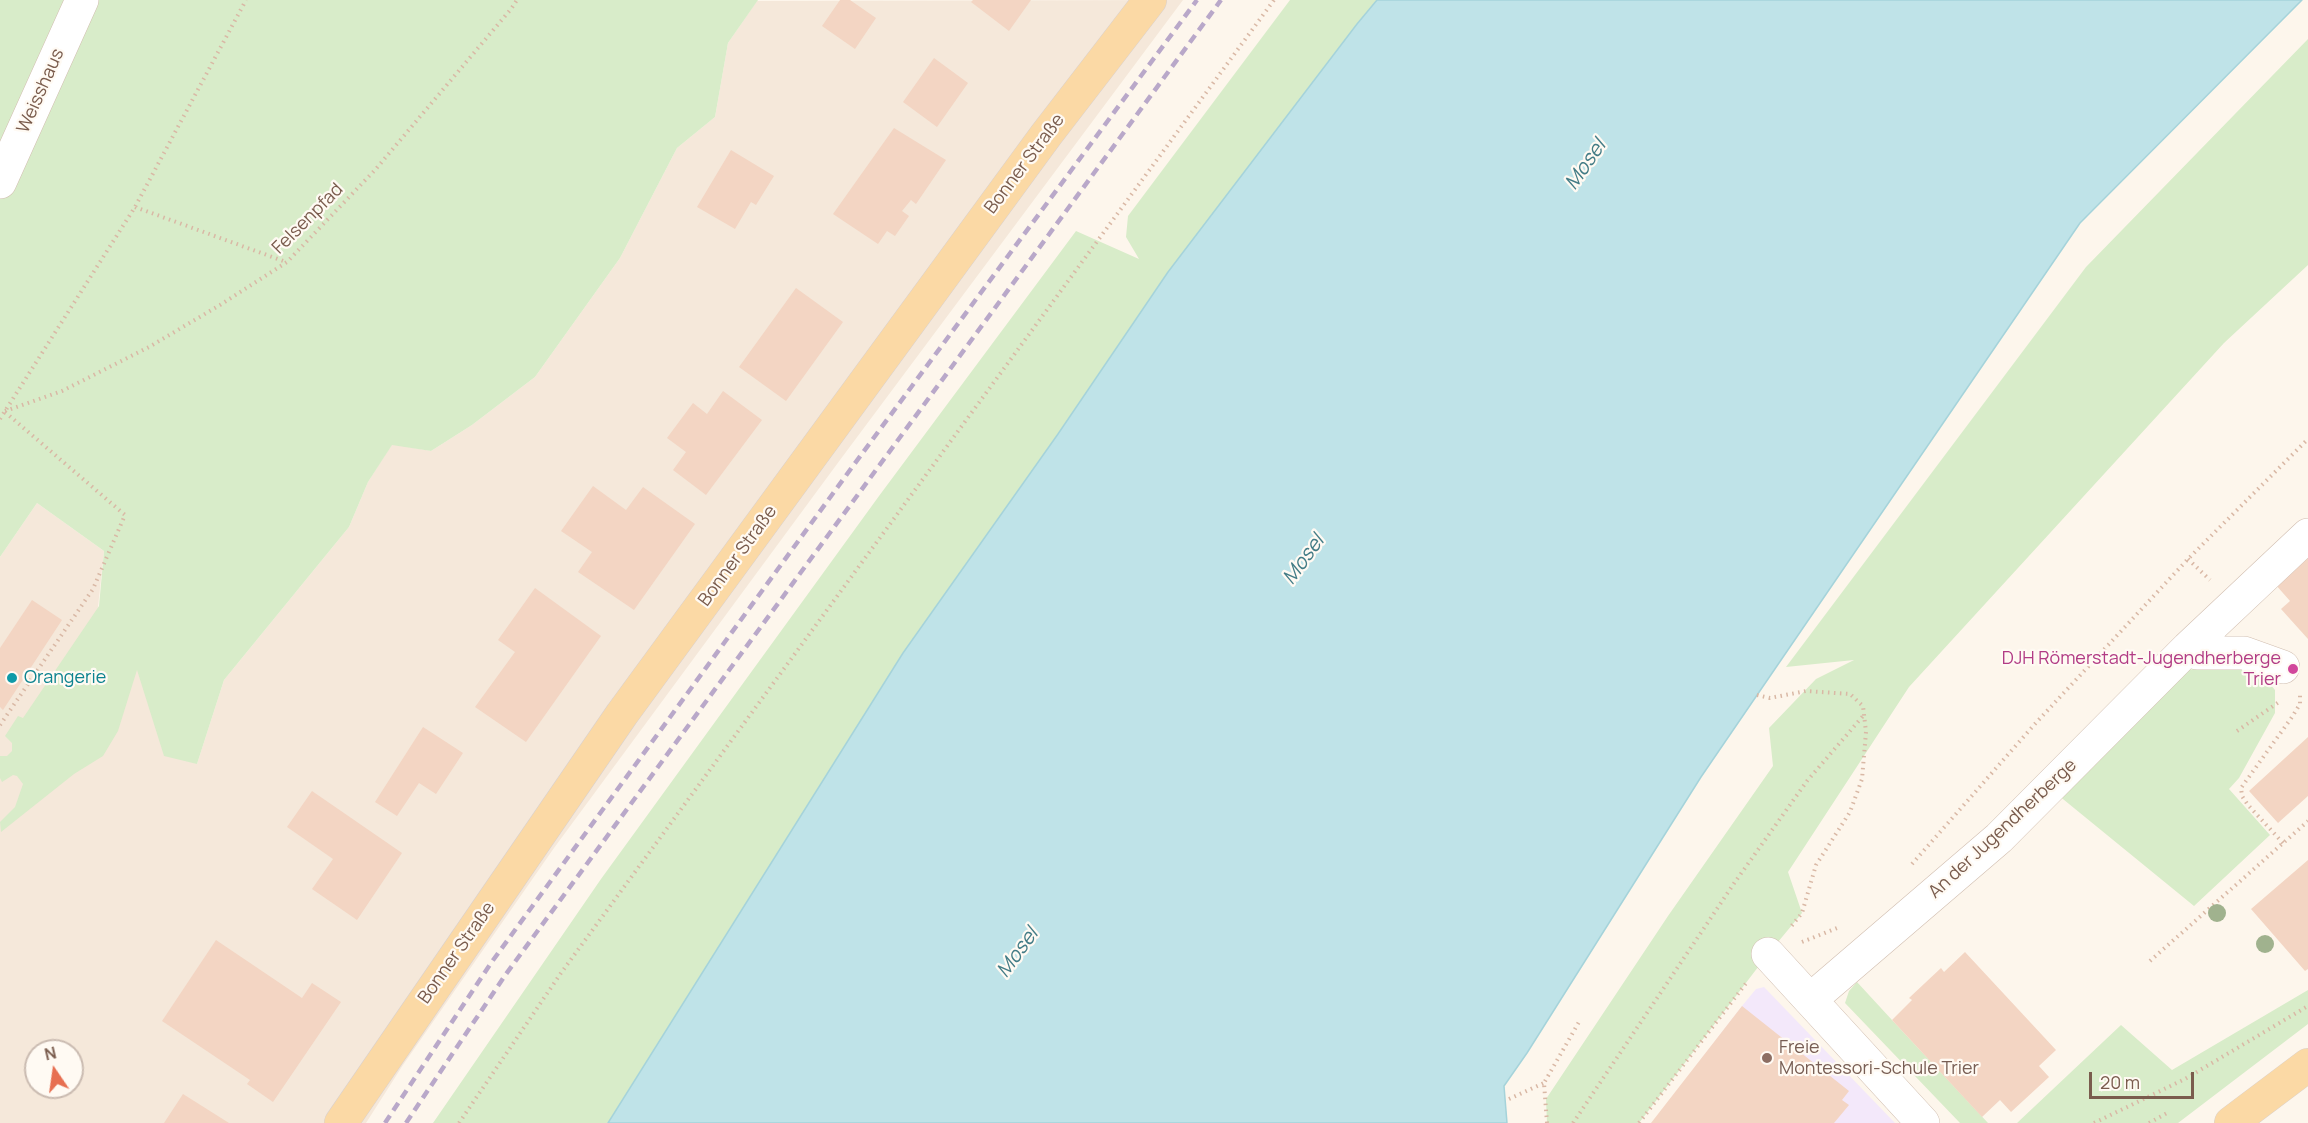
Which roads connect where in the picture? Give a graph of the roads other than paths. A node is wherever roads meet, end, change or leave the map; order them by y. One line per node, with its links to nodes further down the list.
1 (82, 0): 3 (street, Weisshaus)
2 (1150, 0): 10 (main road, Bonner Straße)
3 (0, 182)
4 (2308, 535): 5 (street, An der Jugendherberge)
5 (2188, 648): 6 (street); 8 (street, An der Jugendherberge)
6 (2291, 678)
7 (1768, 954): 8 (street)
8 (1810, 1000): 11 (street)
9 (2308, 1065): 12 (main road)
10 (341, 1123)
11 (1923, 1123)
12 (2231, 1123)

